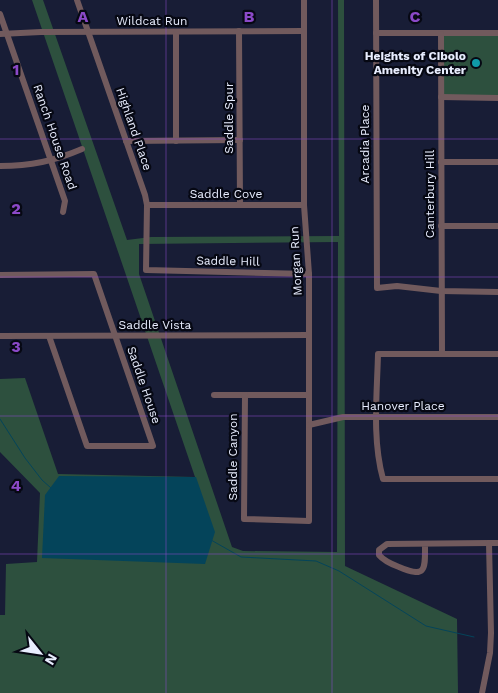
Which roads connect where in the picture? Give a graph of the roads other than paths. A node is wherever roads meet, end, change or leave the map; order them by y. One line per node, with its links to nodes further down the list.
1 (77, 0): 7 (street, Highland Place)
2 (304, 0): 6 (street, Morgan Run)
3 (376, 0): 9 (street, Arcadia Place)
4 (0, 14): 11 (street, Ranch House Road)
5 (239, 31): 6 (street, Wildcat Run); 8 (street, Wildcat Run); 15 (street, Saddle Spur)
6 (304, 31): 25 (street, Morgan Run)
7 (88, 32): 8 (street, Wildcat Run); 11 (street, Wildcat Run); 16 (street, Highland Place)
8 (176, 32): 17 (street)
9 (376, 33): 12 (street); 32 (street, Arcadia Place)
10 (498, 33): 12 (street)
11 (4, 34): 19 (street, Ranch House Road)
12 (440, 34): 13 (street, Canterbury Hill)
13 (441, 97): 14 (street); 20 (street, Canterbury Hill)
14 (498, 98)
15 (240, 140): 17 (street); 24 (street, Saddle Spur)
16 (126, 141): 17 (street); 23 (street, Highland Place)
17 (176, 141)
18 (82, 150): 19 (street)
19 (52, 161): 22 (street); 26 (street, Ranch House Road)
20 (441, 162): 21 (street); 27 (street, Canterbury Hill)
21 (498, 162)
22 (0, 166)
23 (147, 205): 24 (street, Saddle Cove); 29 (street, Highland Place)
24 (240, 205): 25 (street, Saddle Cove)
25 (304, 205): 30 (street, Morgan Run)
26 (63, 212)
27 (441, 226): 28 (street); 32 (street, Canterbury Hill)
28 (498, 226)
29 (146, 270): 30 (street, Saddle Hill)
30 (309, 274): 34 (street, Morgan Run)
31 (0, 275): 37 (street, Saddle House)
32 (441, 291): 33 (street); 38 (street, Canterbury Hill)
33 (498, 292)
34 (309, 335): 37 (street, Saddle Vista); 42 (street, Morgan Run)
35 (0, 336): 36 (street, Saddle Vista)
36 (48, 336): 37 (street, Saddle Vista); 37 (street, Saddle House)
37 (115, 336)
38 (442, 354): 39 (street); 43 (street)
39 (498, 354)
40 (214, 395): 41 (street)
41 (245, 395): 42 (street); 47 (street, Saddle Canyon)
42 (309, 395): 45 (street, Morgan Run)
43 (378, 417): 44 (street, Hanover Place); 45 (street, Hanover Place); 46 (street)
44 (498, 417)
45 (309, 425): 47 (street, Morgan Run)
46 (498, 479)
47 (308, 521)
48 (498, 543): 50 (street)
49 (425, 544): 49 (street); 50 (street)
50 (490, 544): 51 (street)
51 (482, 693)

